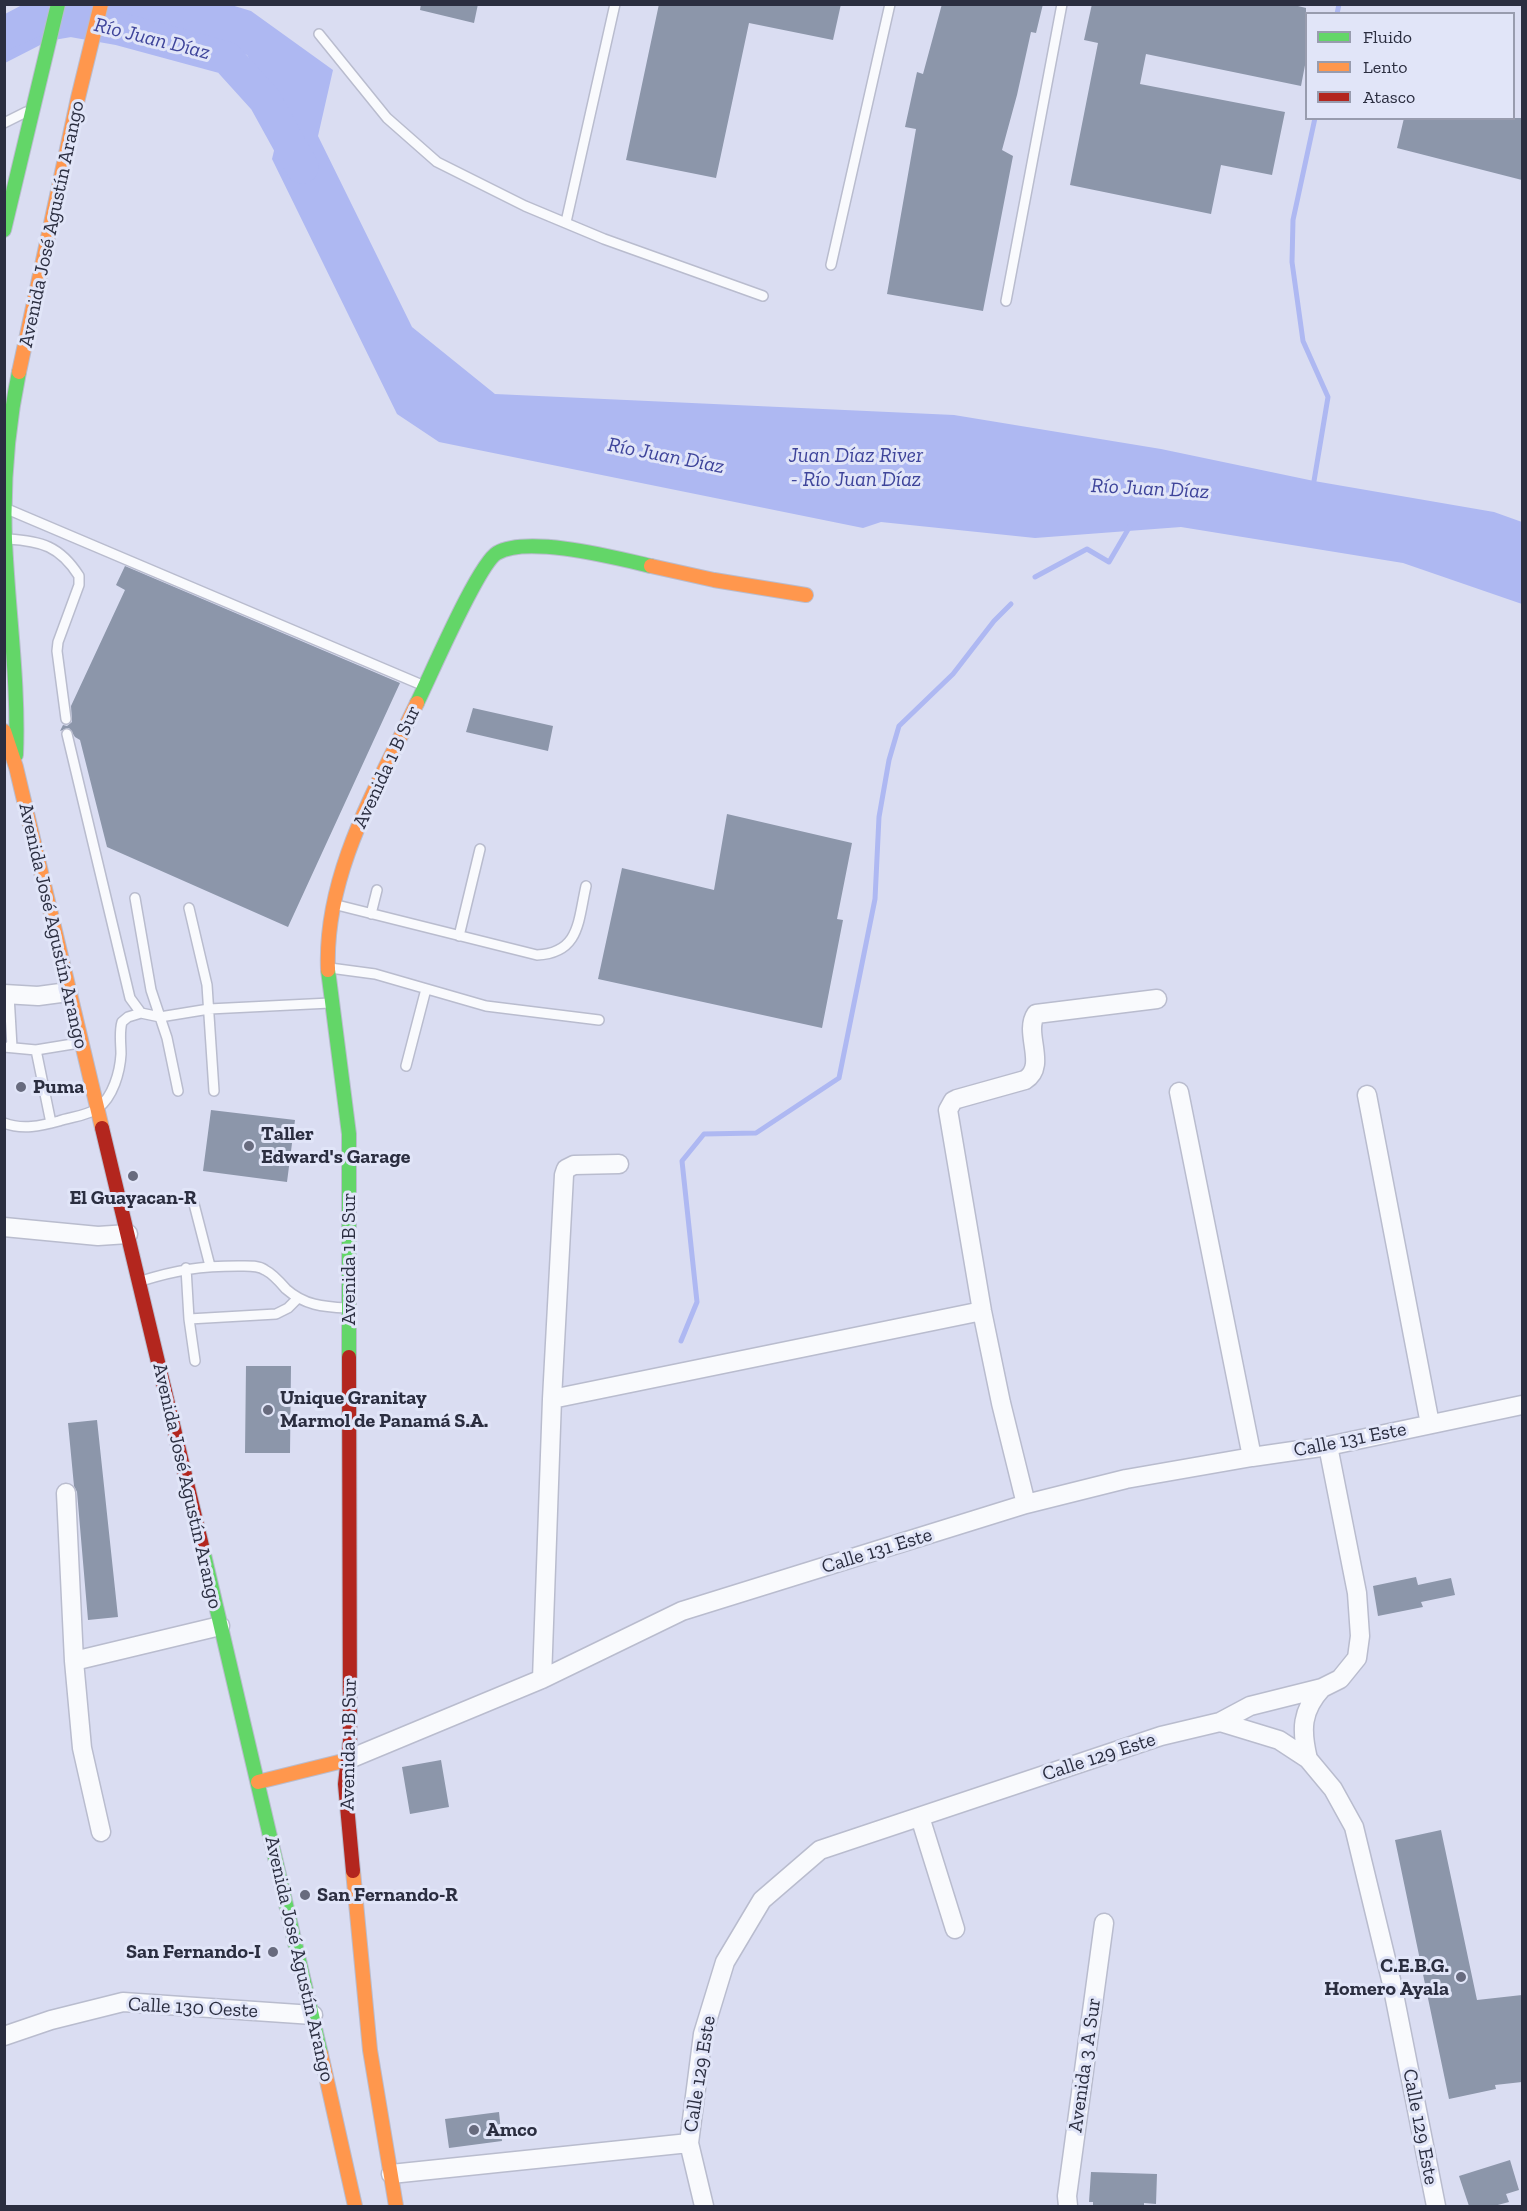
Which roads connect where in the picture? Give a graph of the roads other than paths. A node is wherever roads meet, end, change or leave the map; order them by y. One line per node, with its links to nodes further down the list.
1 (58, 4): 7 (main road)
2 (101, 4): 14 (main road, Avenida José Agustín Arango)
3 (615, 4): 9 (lane)
4 (890, 4): 11 (lane)
5 (1062, 4): 13 (lane)
6 (319, 34): 9 (lane)
7 (31, 110): 8 (lane); 10 (main road)
8 (4, 123)
9 (566, 222): 12 (lane)
10 (4, 230)
11 (831, 265)
12 (763, 296)
13 (1005, 301)
14 (24, 356): 15 (main road); 16 (main road, Avenida José Agustín Arango)
15 (4, 388)
16 (6, 474): 17 (main road, Avenida José Agustín Arango)
17 (5, 508): 18 (main road, Avenida José Agustín Arango); 20 (lane)
18 (5, 539): 21 (lane); 24 (main road, Avenida José Agustín Arango)
19 (806, 595): 20 (main road, Avenida 1 B Sur)
20 (426, 687): 29 (main road, Avenida 1 B Sur)
21 (66, 718)
22 (4, 731): 24 (main road, Avenida José Agustín Arango)
23 (67, 734): 40 (lane)
24 (16, 767): 35 (main road, Avenida José Agustín Arango)
25 (480, 849): 32 (lane)
26 (586, 886): 32 (lane)
27 (377, 890): 31 (lane)
28 (135, 898): 41 (lane)
29 (335, 904): 31 (lane); 33 (main road, Avenida 1 B Sur)
30 (189, 908): 39 (lane)
31 (371, 914): 32 (lane)
32 (459, 936)
33 (328, 968): 34 (lane); 38 (main road, Avenida 1 B Sur)
34 (426, 989): 42 (lane); 46 (lane)
35 (68, 992): 36 (street); 43 (main road, Avenida José Agustín Arango)
36 (7, 994): 44 (lane)
37 (1157, 999): 63 (street)
38 (331, 1003): 39 (lane); 62 (main road, Avenida 1 B Sur)
39 (209, 1010): 41 (lane); 48 (lane)
40 (141, 1013): 41 (lane); 51 (lane)
41 (160, 1017): 47 (lane)
42 (599, 1020)
43 (81, 1043): 45 (lane); 51 (main road, Avenida José Agustín Arango)
44 (8, 1047): 45 (lane)
45 (36, 1050): 53 (lane)
46 (406, 1066)
47 (178, 1091)
48 (214, 1091)
49 (1179, 1092): 70 (street)
50 (1367, 1095): 68 (street)
51 (97, 1109): 53 (lane); 57 (main road, Avenida José Agustín Arango)
52 (4, 1123): 53 (lane)
53 (51, 1123)
54 (619, 1164): 66 (street)
55 (194, 1204): 58 (lane)
56 (4, 1227): 57 (street)
57 (128, 1234): 60 (main road, Avenida José Agustín Arango)
58 (210, 1266): 59 (lane); 61 (lane)
59 (186, 1268): 60 (lane); 64 (lane)
60 (139, 1282): 73 (main road, Avenida José Agustín Arango)
61 (298, 1298): 62 (lane); 64 (lane)
62 (349, 1308): 79 (main road, Avenida 1 B Sur)
63 (982, 1311): 66 (street); 72 (street)
64 (189, 1318): 65 (lane)
65 (195, 1360)
66 (552, 1399): 75 (street)
67 (1522, 1405): 68 (street, Calle 131 Este)
68 (1430, 1424): 69 (street, Calle 131 Este)
69 (1328, 1446): 70 (street, Calle 131 Este); 76 (street)
70 (1252, 1457): 72 (street, Calle 131 Este)
71 (66, 1493): 74 (street)
72 (1026, 1504): 75 (street, Calle 131 Este)
73 (220, 1626): 74 (street); 80 (main road, Avenida José Agustín Arango)
74 (74, 1661): 82 (street)
75 (542, 1678): 79 (street, Calle 131 Este)
76 (1322, 1688): 77 (street); 78 (street)
77 (1220, 1722): 78 (street, Calle 129 Este); 81 (street, Calle 129 Este)
78 (1308, 1759): 93 (street, Calle 129 Este)
79 (347, 1760): 80 (main road, Calle 131 Este); 88 (main road, Avenida 1 B Sur)
80 (258, 1782): 85 (main road, Avenida José Agustín Arango)
81 (920, 1816): 84 (street); 87 (street, Calle 129 Este)
82 (101, 1832)
83 (1104, 1923): 92 (street, Avenida 3 A Sur)
84 (955, 1929)
85 (313, 2015): 86 (street, Calle 130 Oeste); 89 (main road, Avenida José Agustín Arango)
86 (4, 2036)
87 (689, 2143): 88 (street); 91 (street, Calle 129 Este)
88 (391, 2175): 90 (main road, Avenida 1 B Sur)
89 (350, 2206)
90 (396, 2206)
91 (704, 2206)
92 (1068, 2206)
93 (1436, 2206)

